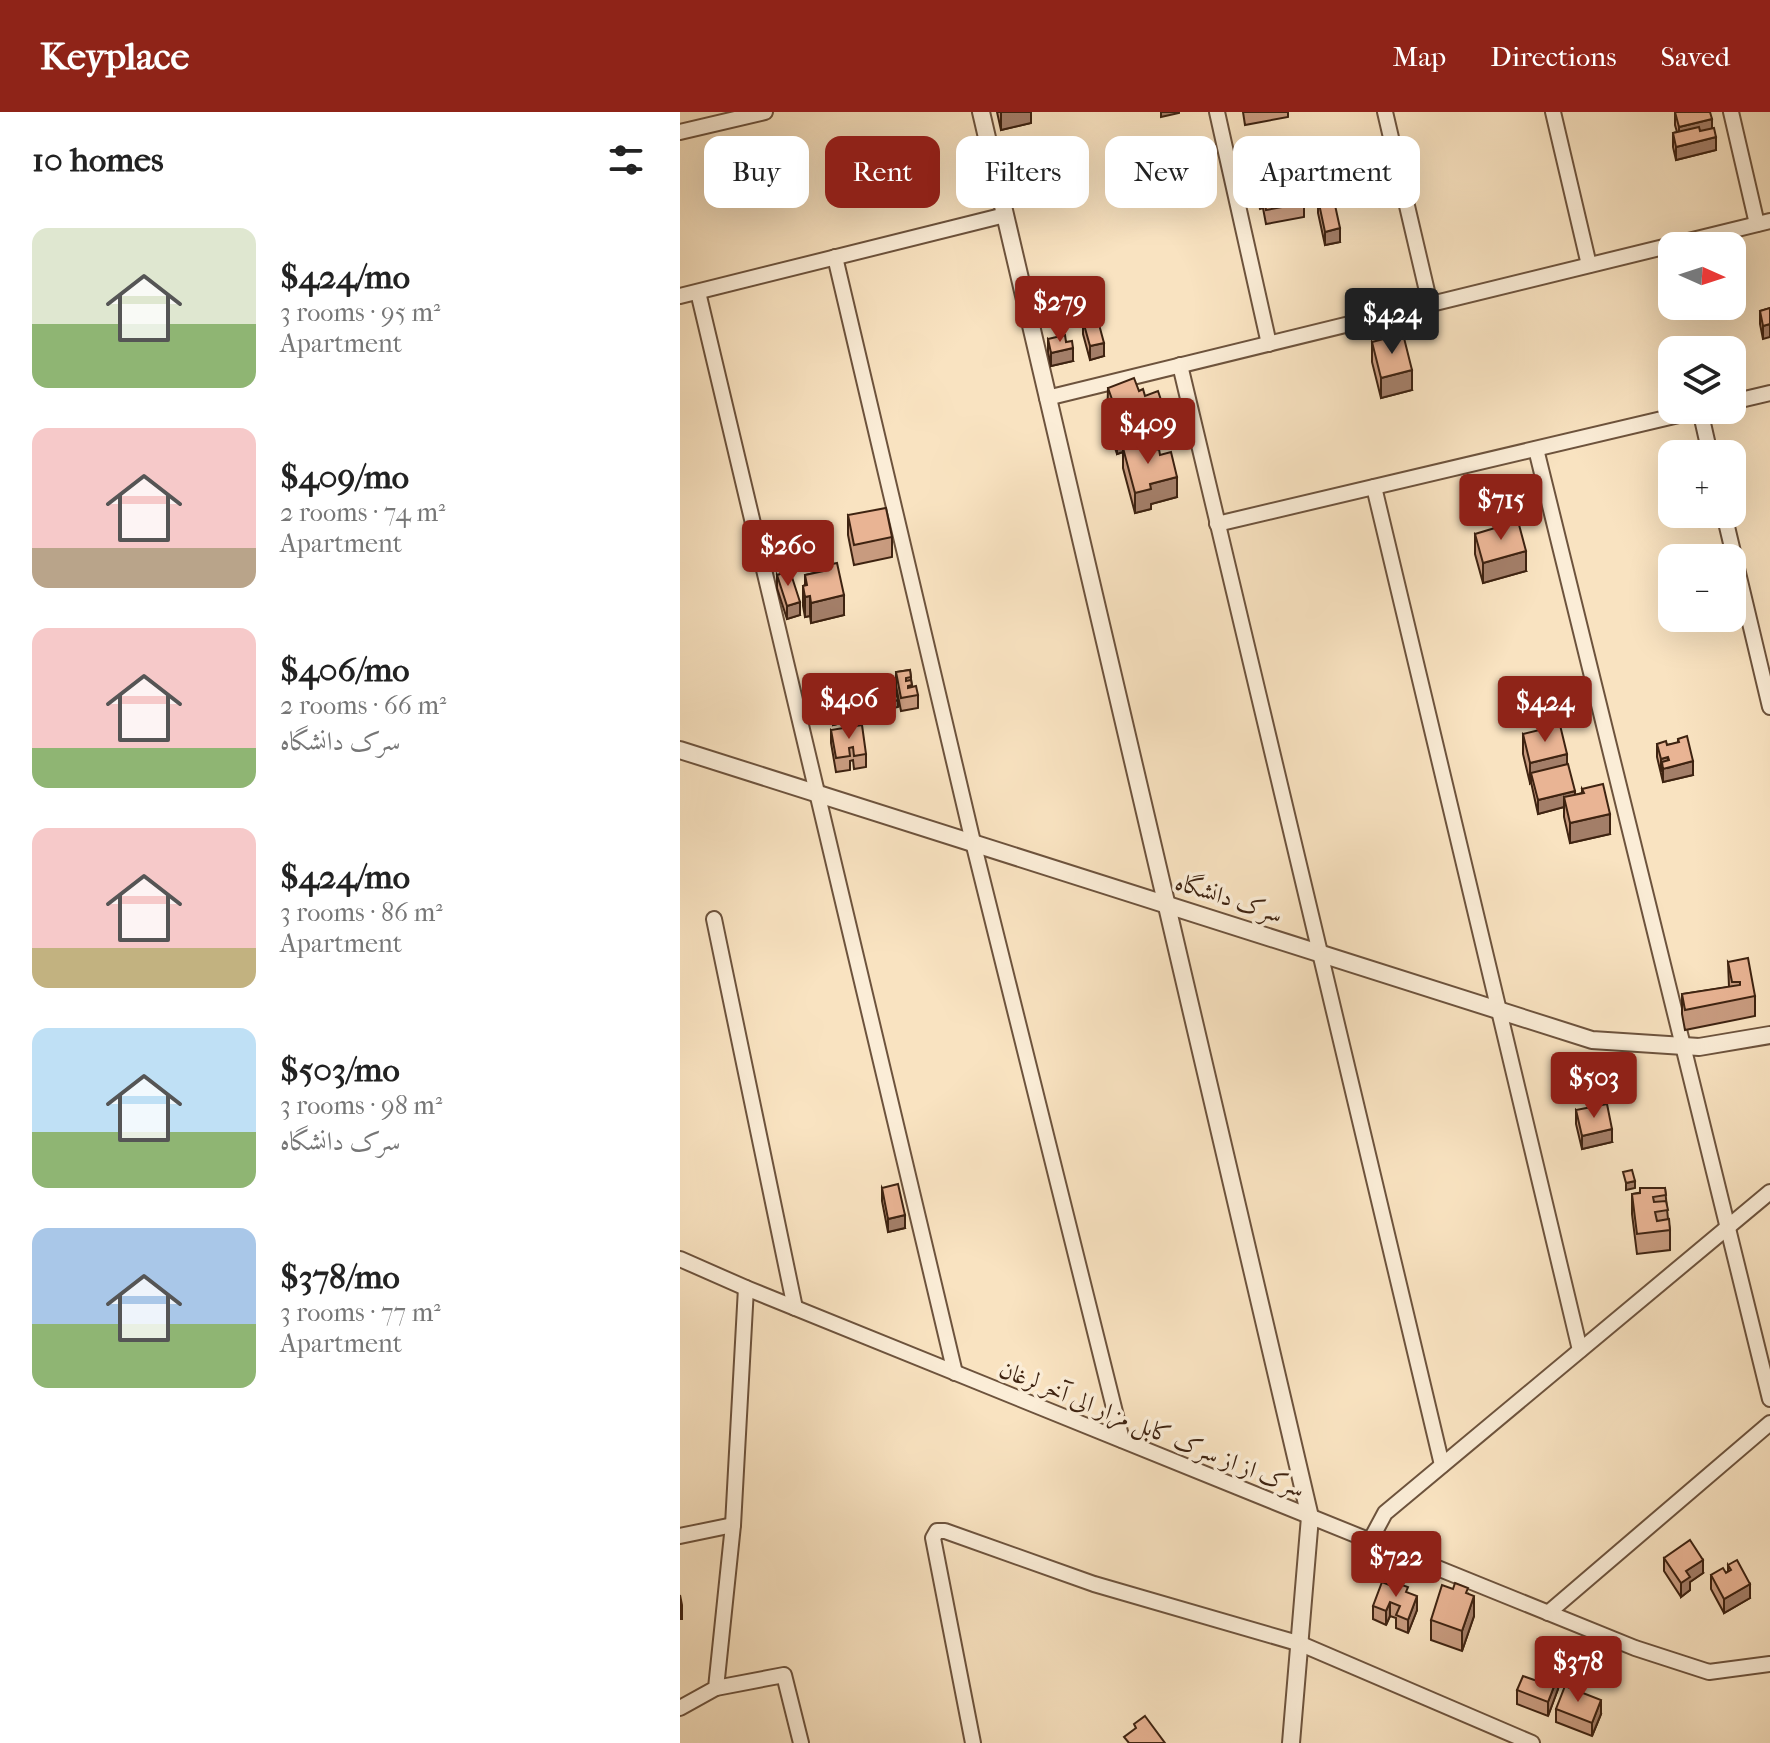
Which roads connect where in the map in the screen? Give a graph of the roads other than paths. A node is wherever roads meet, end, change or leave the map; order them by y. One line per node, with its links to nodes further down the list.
1 (765, 112): 7 (street)
2 (981, 112): 8 (street)
3 (1217, 112): 15 (street)
4 (1385, 112): 14 (street)
5 (1553, 112): 11 (street)
6 (1731, 112): 9 (street)
7 (680, 132)
8 (1005, 215): 10 (street); 18 (street)
9 (1764, 223): 11 (street)
10 (835, 257): 12 (street); 28 (street)
11 (1589, 265): 14 (street)
12 (698, 292): 13 (street); 27 (street)
13 (680, 296)
14 (1430, 304): 15 (street)
15 (1269, 344): 16 (street)
16 (1180, 365): 18 (street); 23 (street)
17 (1770, 393): 19 (street)
18 (1047, 398): 29 (street)
19 (1746, 399)
20 (1658, 420): 21 (street)
21 (1536, 449): 22 (street); 34 (street)
22 (1374, 487): 23 (street); 32 (street)
23 (1217, 524): 31 (street)
24 (1727, 528): 25 (street)
25 (1770, 707)
26 (680, 750): 27 (street, سرک دانشگاه)
27 (815, 792): 28 (street, سرک دانشگاه); 41 (street)
28 (973, 842): 29 (street, سرک دانشگاه); 44 (street)
29 (1166, 902): 31 (street, سرک دانشگاه); 46 (street)
30 (714, 919): 39 (street)
31 (1318, 952): 32 (street, سرک دانشگاه); 45 (street)
32 (1499, 1010): 34 (street, سرک دانشگاه); 40 (street)
33 (1770, 1035): 34 (street, سرک دانشگاه)
34 (1683, 1046): 36 (street)
35 (1770, 1192): 36 (street)
36 (1728, 1228): 40 (street); 42 (street)
37 (680, 1259): 38 (street, سرک از از سرک کابل مزار الی آخر لرغان)
38 (746, 1288): 39 (street, سرک از از سرک کابل مزار الی آخر لرغان); 47 (street)
39 (795, 1308): 41 (street, سرک از از سرک کابل مزار الی آخر لرغان)
40 (1580, 1350): 45 (street)
41 (955, 1373): 44 (street, سرک از از سرک کابل مزار الی آخر لرغان)
42 (1770, 1399)
43 (1770, 1423): 50 (street)
44 (1122, 1440): 46 (street, سرک از از سرک کابل مزار الی آخر لرغان)
45 (1442, 1465): 49 (street)
46 (1310, 1517): 49 (street, سرک از از سرک کابل مزار الی آخر لرغان); 51 (street)
47 (733, 1525): 48 (street); 53 (street)
48 (680, 1536)
49 (1370, 1541): 50 (street, سرک از از سرک کابل مزار الی آخر لرغان)
50 (1548, 1613): 52 (street, سرک از از سرک کابل مزار الی آخر لرغان)
51 (1301, 1644): 57 (street); 58 (street); 59 (street)
52 (1770, 1664)
53 (710, 1691): 54 (street); 55 (street); 56 (street)
54 (680, 1698)
55 (680, 1708)
56 (801, 1743)
57 (973, 1743)
58 (1291, 1743)
59 (1532, 1743)

